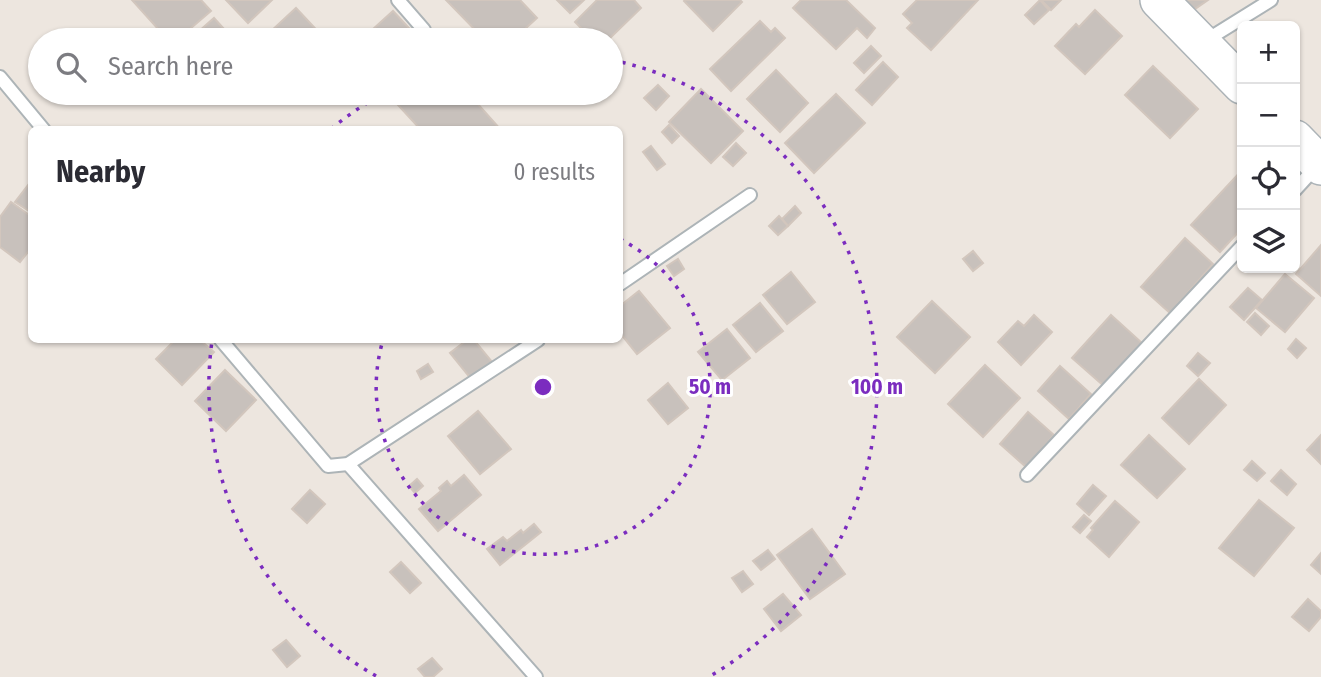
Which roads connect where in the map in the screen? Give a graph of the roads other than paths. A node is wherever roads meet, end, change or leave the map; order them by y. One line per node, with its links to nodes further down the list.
1 (398, 0): 4 (lane)
2 (1159, 0): 5 (main road)
3 (1271, 0): 5 (lane)
4 (422, 28)
5 (1201, 43): 7 (main road)
6 (0, 77): 8 (lane)
7 (1241, 84)
8 (41, 126)
9 (750, 195): 11 (lane)
10 (1237, 251): 15 (lane)
11 (623, 282)
12 (224, 343): 14 (lane)
13 (533, 343): 14 (lane)
14 (348, 464): 16 (lane)
15 (1027, 475)
16 (536, 677)

